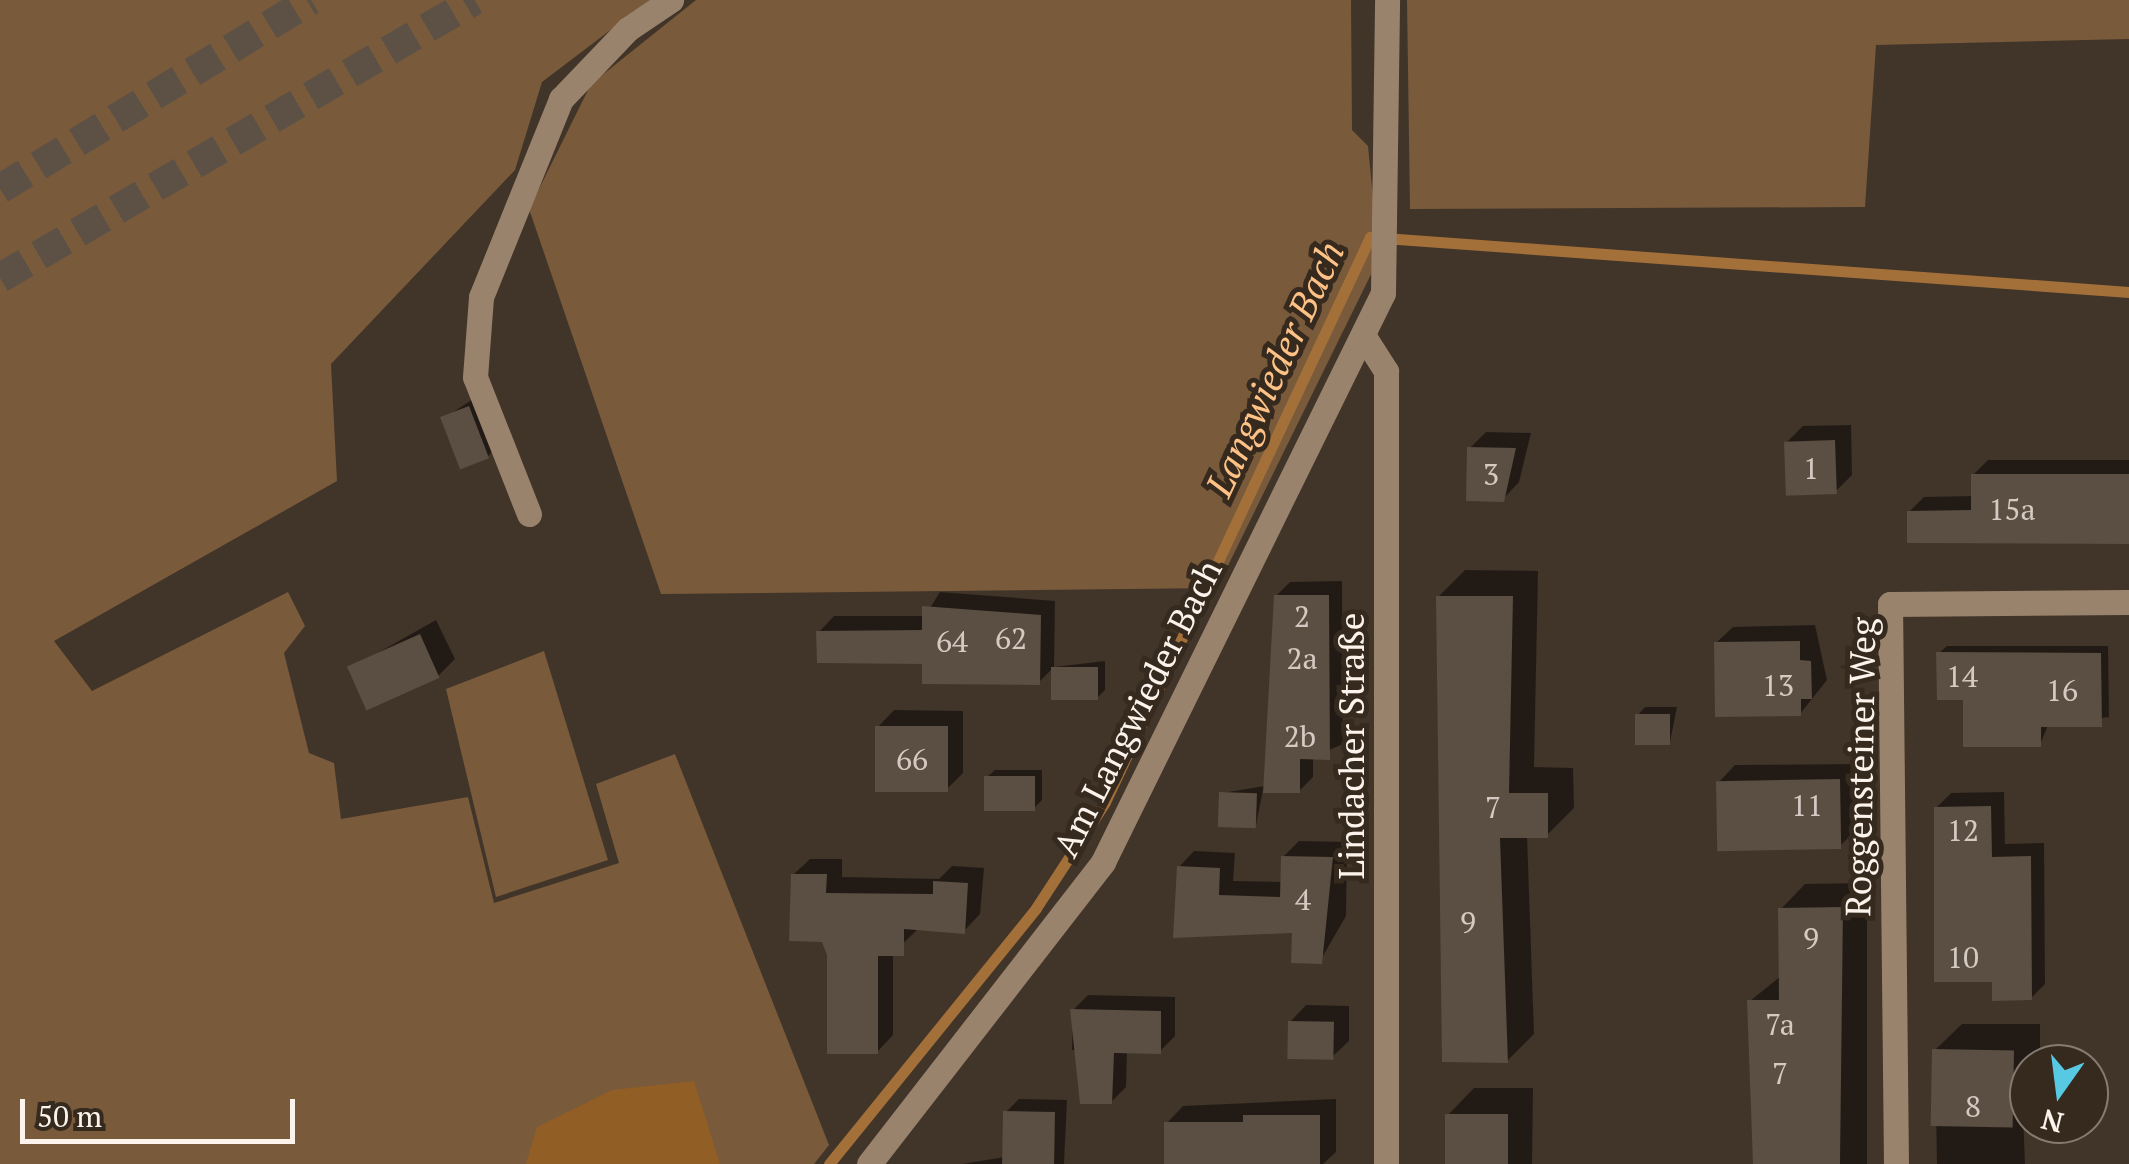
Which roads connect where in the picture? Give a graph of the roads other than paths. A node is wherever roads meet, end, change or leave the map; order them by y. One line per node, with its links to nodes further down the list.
1 (671, 0): 4 (street)
2 (1388, 0): 3 (street, Am Langwieder Bach)
3 (1363, 335): 6 (street, Am Langwieder Bach); 7 (street, Lindacher Straße)
4 (530, 514)
5 (2129, 602): 8 (street, Roggensteiner Weg)
6 (869, 1164)
7 (1386, 1164)
8 (1896, 1164)

